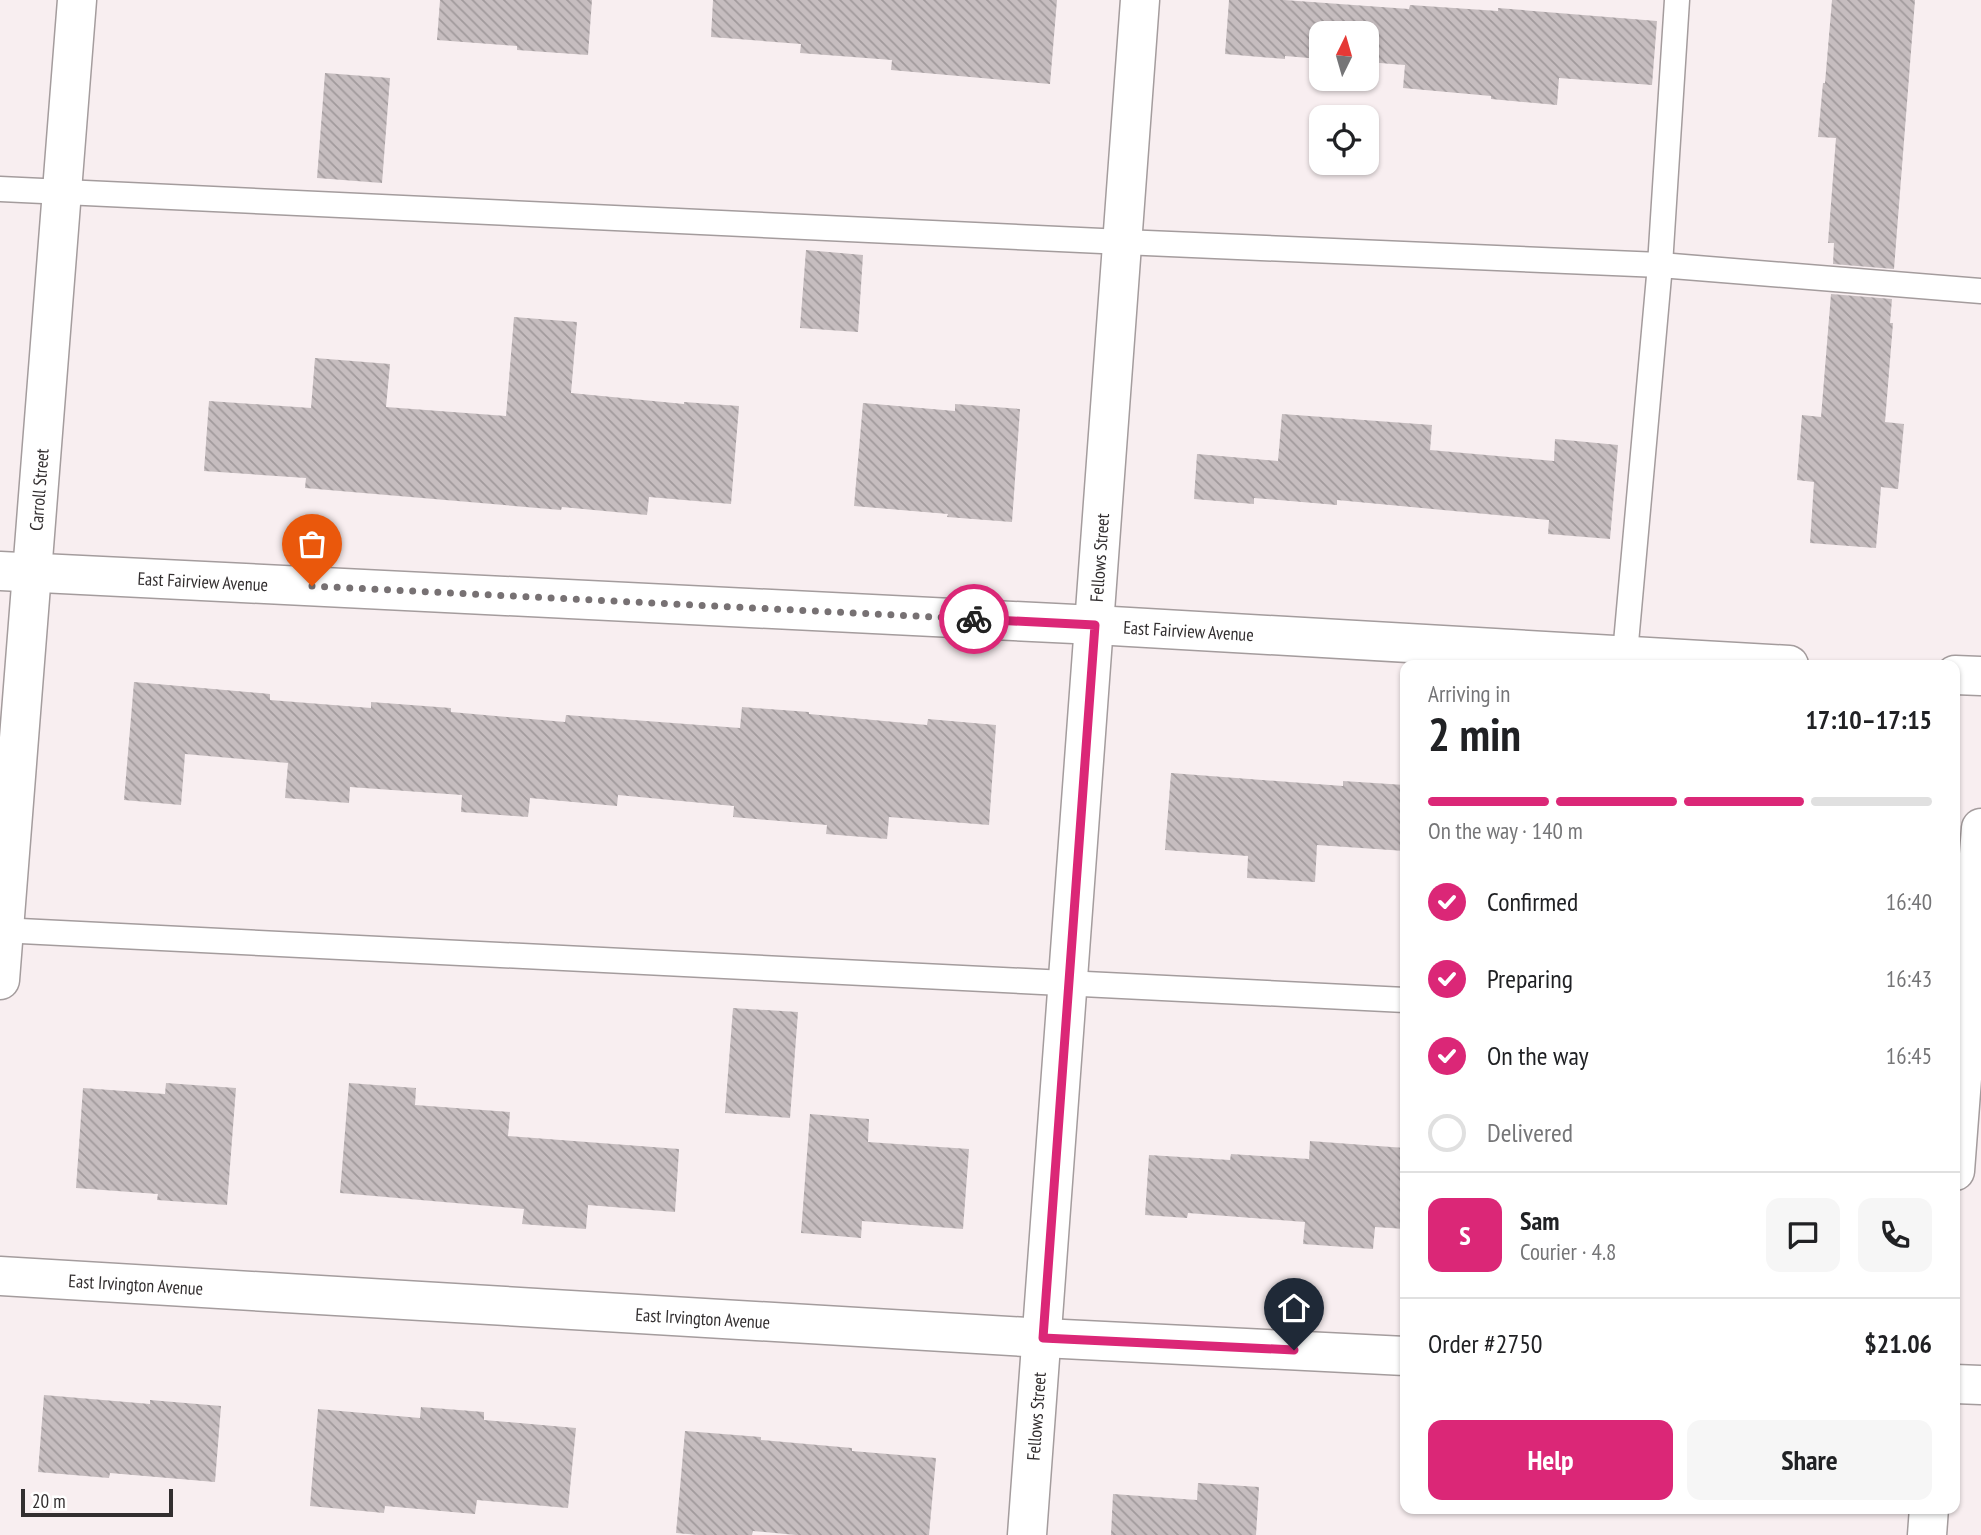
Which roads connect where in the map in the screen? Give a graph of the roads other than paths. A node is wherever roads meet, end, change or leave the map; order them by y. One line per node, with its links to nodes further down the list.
1 (76, 0): 5 (street, Carroll Street)
2 (1140, 0): 6 (street, Fellows Street)
3 (1677, 0): 7 (lane)
4 (0, 189): 5 (lane)
5 (63, 193): 6 (lane); 9 (street, Carroll Street)
6 (1123, 243): 7 (lane); 10 (street, Fellows Street)
7 (1660, 265): 8 (lane); 11 (lane)
8 (1981, 291)
9 (16, 572): 10 (street, East Fairview Avenue); 15 (street, Carroll Street)
10 (1095, 625): 11 (street, East Fairview Avenue); 17 (street, Fellows Street)
11 (1625, 660)
12 (1960, 674): 13 (street)
13 (1981, 676)
14 (1981, 828): 19 (street)
15 (2, 930): 16 (street, Carroll Street); 17 (lane)
16 (0, 980)
17 (1068, 985): 18 (lane); 22 (street, Fellows Street)
18 (1400, 1000)
19 (1967, 1033): 20 (street)
20 (1960, 1114)
21 (0, 1276): 22 (street, East Irvington Avenue)
22 (1043, 1338): 23 (street, East Irvington Avenue); 27 (street, Fellows Street)
23 (1400, 1356)
24 (1960, 1384): 25 (street)
25 (1981, 1385)
26 (1929, 1514): 28 (street)
27 (1027, 1535)
28 (1927, 1535)

